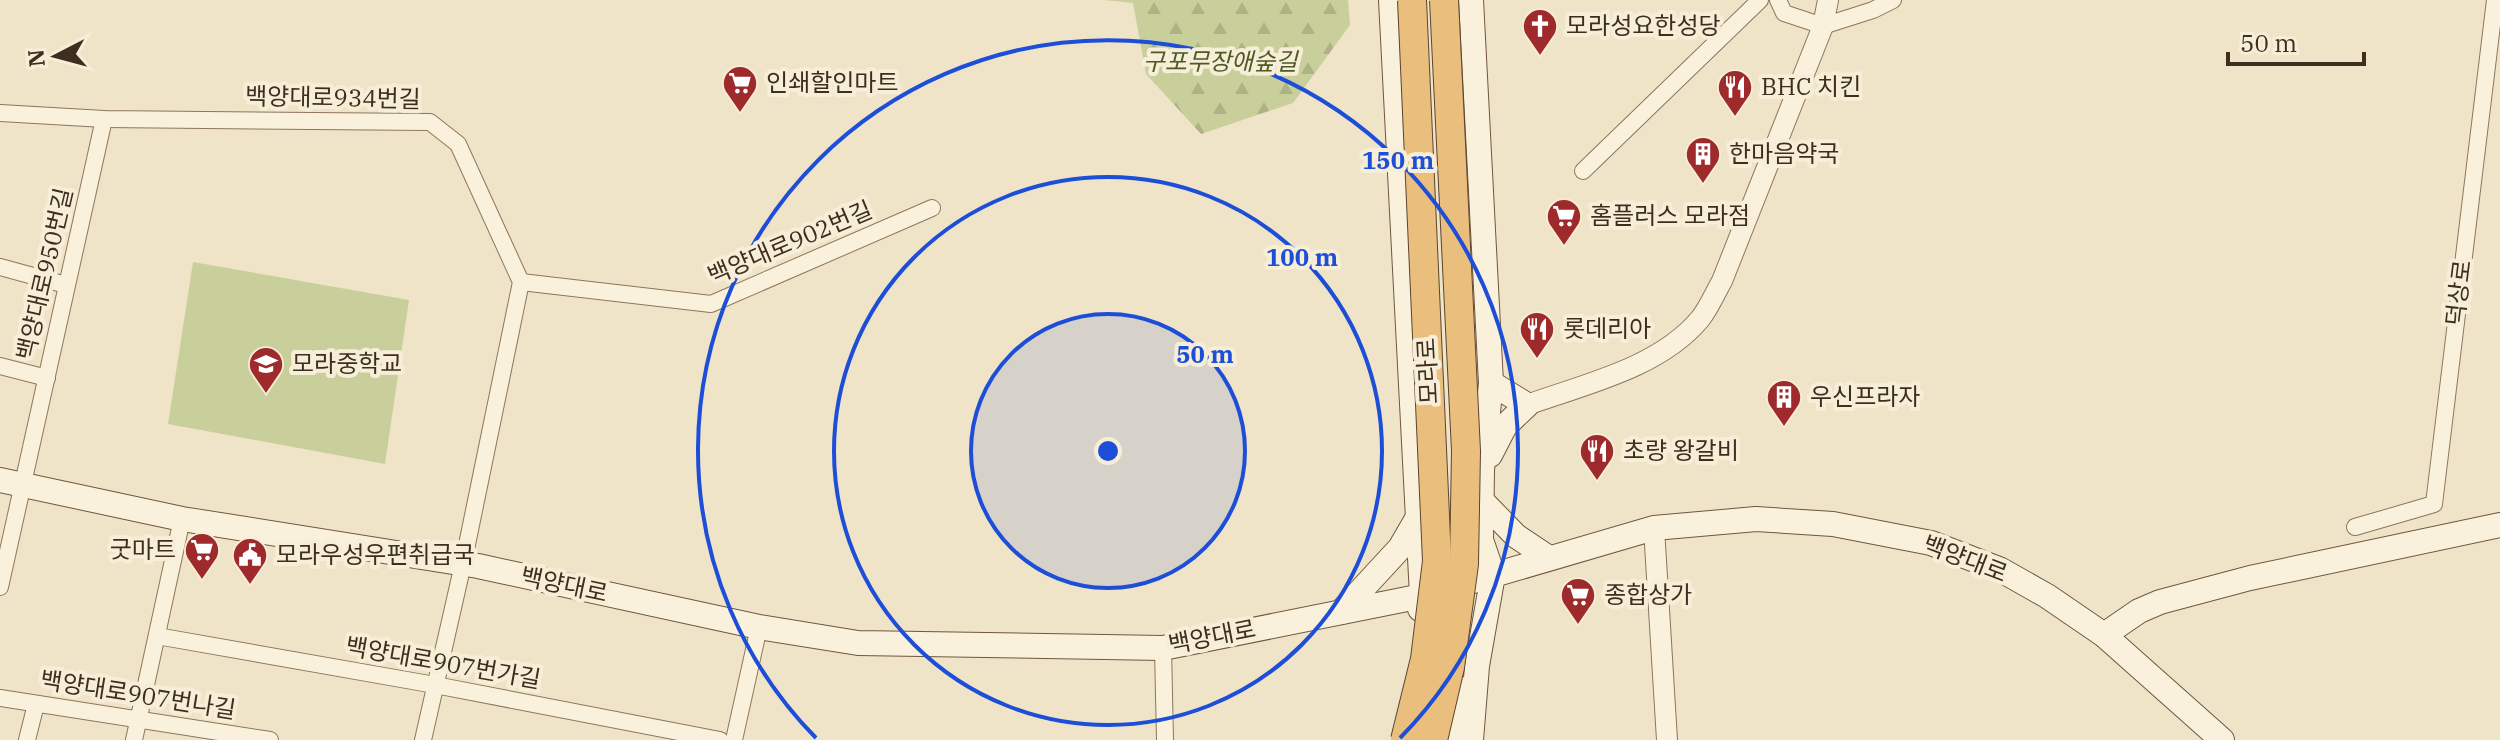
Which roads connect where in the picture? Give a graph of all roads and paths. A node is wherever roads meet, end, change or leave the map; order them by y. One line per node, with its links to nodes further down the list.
1 (1391, 0): 19 (main road, 모라로)
2 (1412, 0): 54 (highway, 모라로, bridge)
3 (1444, 0): 55 (highway, 모라로, bridge)
4 (1471, 0): 18 (main road)
5 (1760, 0): 13 (street)
6 (1778, 0): 10 (street)
7 (1828, 0): 10 (street)
8 (1893, 0): 10 (street)
9 (2495, 0): 30 (street, 덕상로)
10 (1823, 26): 23 (street)
11 (0, 113): 12 (street, 백양대로934번길)
12 (104, 119): 16 (street, 백양대로934번길); 17 (street, 백양대로950번길)
13 (1583, 171)
14 (932, 208): 16 (street, 백양대로902번길)
15 (0, 267): 17 (street)
16 (521, 282): 33 (street)
17 (66, 285): 21 (street, 백양대로950번길)
18 (1485, 291): 19 (main road); 22 (main road)
19 (1409, 317): 27 (main road, 모라로)
20 (0, 366): 21 (street)
21 (47, 378): 25 (street, 백양대로950번길)
22 (1491, 383): 23 (main road); 24 (main road)
23 (1527, 405): 24 (main road)
24 (1482, 470): 26 (main road)
25 (11, 483): 28 (main road, 백양대로); 35 (street)
26 (1482, 501): 32 (main road); 34 (main road)
27 (1418, 517): 36 (main road, 모라로); 37 (main road)
28 (182, 519): 33 (main road, 백양대로); 40 (street)
29 (2500, 525): 39 (main road)
30 (2355, 527)
31 (1654, 528): 32 (main road, 백양대로); 39 (main road, 백양대로); 58 (street)
32 (1549, 558): 34 (main road, 백양대로)
33 (463, 564): 38 (main road, 백양대로); 42 (street)
34 (1483, 579): 36 (main road, 백양대로); 56 (main road); 57 (main road)
35 (0, 587)
36 (1422, 596): 37 (main road, 백양대로); 53 (main road, 모라로)
37 (1341, 612): 41 (main road, 백양대로)
38 (759, 627): 41 (main road, 백양대로); 51 (street)
39 (2104, 635): 59 (main road, 백양대로)
40 (157, 636): 42 (street, 백양대로907번가길); 45 (street)
41 (1163, 648): 52 (street)
42 (435, 685): 49 (street); 50 (street, 백양대로907번가길)
43 (0, 698): 44 (street, 백양대로907번나길)
44 (36, 704): 45 (street, 백양대로907번나길); 46 (street)
45 (138, 720): 47 (street); 48 (street, 백양대로907번나길)
46 (27, 740)
47 (134, 740)
48 (270, 740)
49 (423, 740)
50 (720, 740)
51 (734, 740)
52 (1165, 740)
53 (1397, 740)
54 (1405, 740)
55 (1433, 740)
56 (1451, 740)
57 (1471, 740)
58 (1667, 740)
59 (2222, 740)

